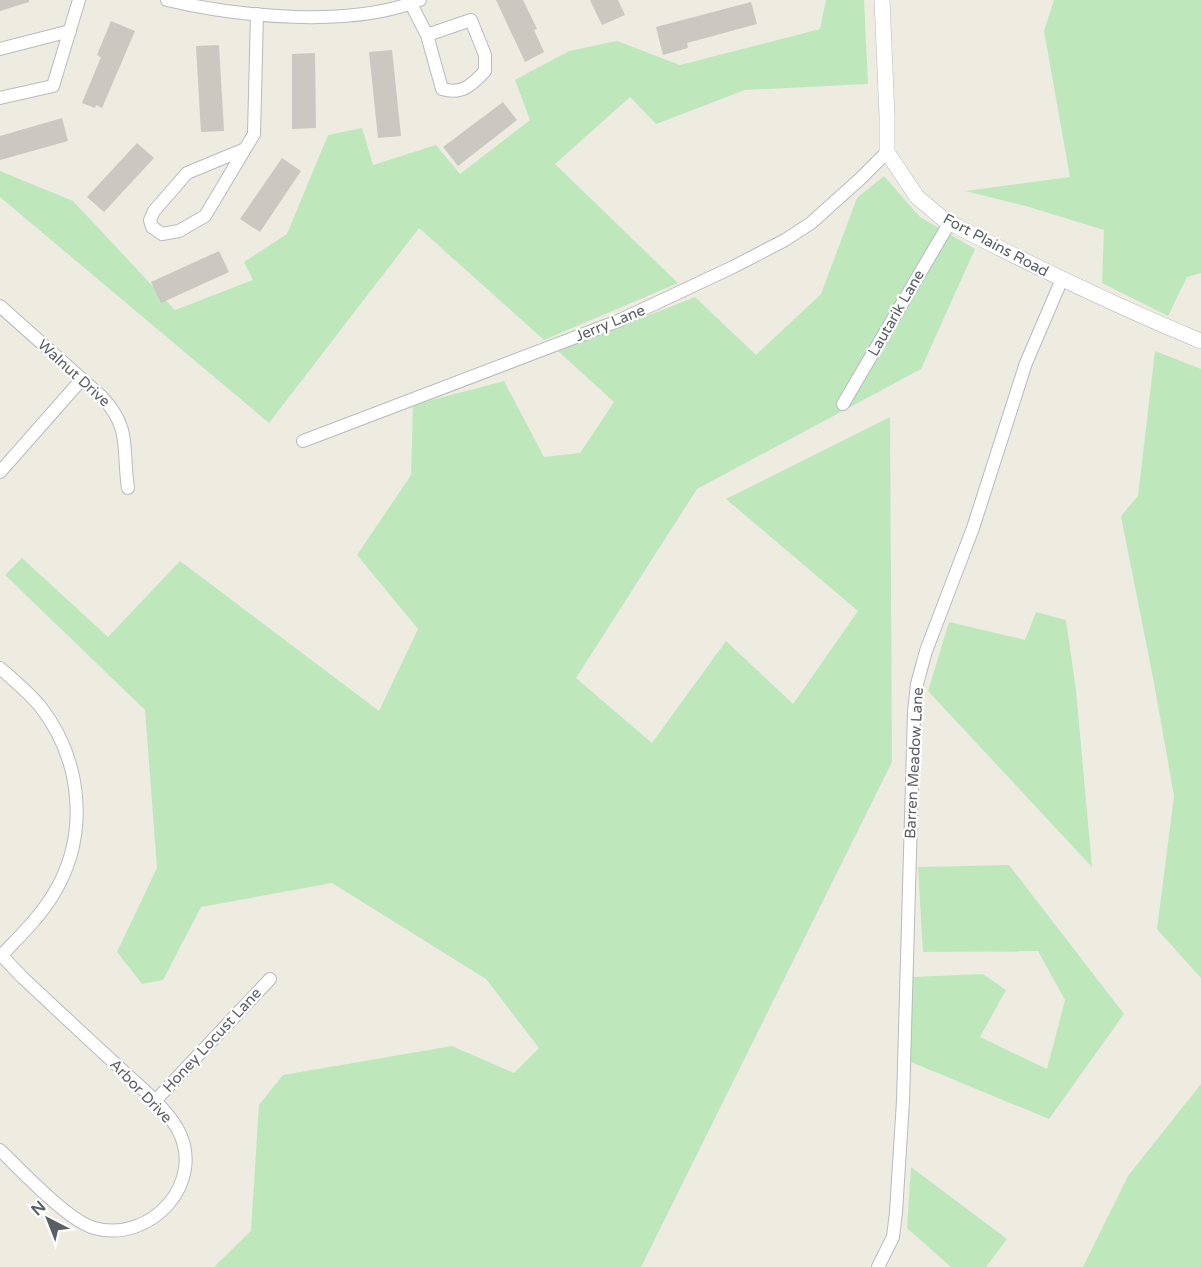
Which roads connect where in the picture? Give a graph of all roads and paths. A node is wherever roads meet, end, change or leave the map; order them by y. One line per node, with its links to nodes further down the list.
1 (79, 0): 6 (street)
2 (168, 0): 5 (street)
3 (882, 0): 11 (street)
4 (415, 2): 5 (street); 7 (street)
5 (257, 14): 10 (street)
6 (70, 31): 8 (street); 9 (street)
7 (427, 35): 7 (street)
8 (0, 49)
9 (0, 98)
10 (245, 149): 10 (street)
11 (887, 152): 12 (street, Fort Plains Road); 18 (street, Jerry Lane)
12 (950, 222): 13 (street, Fort Plains Road); 17 (street, Lautarik Lane)
13 (1062, 279): 15 (street, Fort Plains Road); 26 (street, Barren Meadow Lane)
14 (0, 306): 16 (street, Walnut Drive)
15 (1201, 341)
16 (82, 379): 19 (street); 20 (street, Walnut Drive)
17 (843, 404)
18 (303, 441)
19 (0, 472)
20 (129, 488)
21 (0, 668): 22 (street)
22 (1, 957): 24 (street, Arbor Drive)
23 (270, 979): 24 (street, Honey Locust Lane)
24 (155, 1101): 25 (street, Arbor Drive)
25 (0, 1150)
26 (878, 1267)

